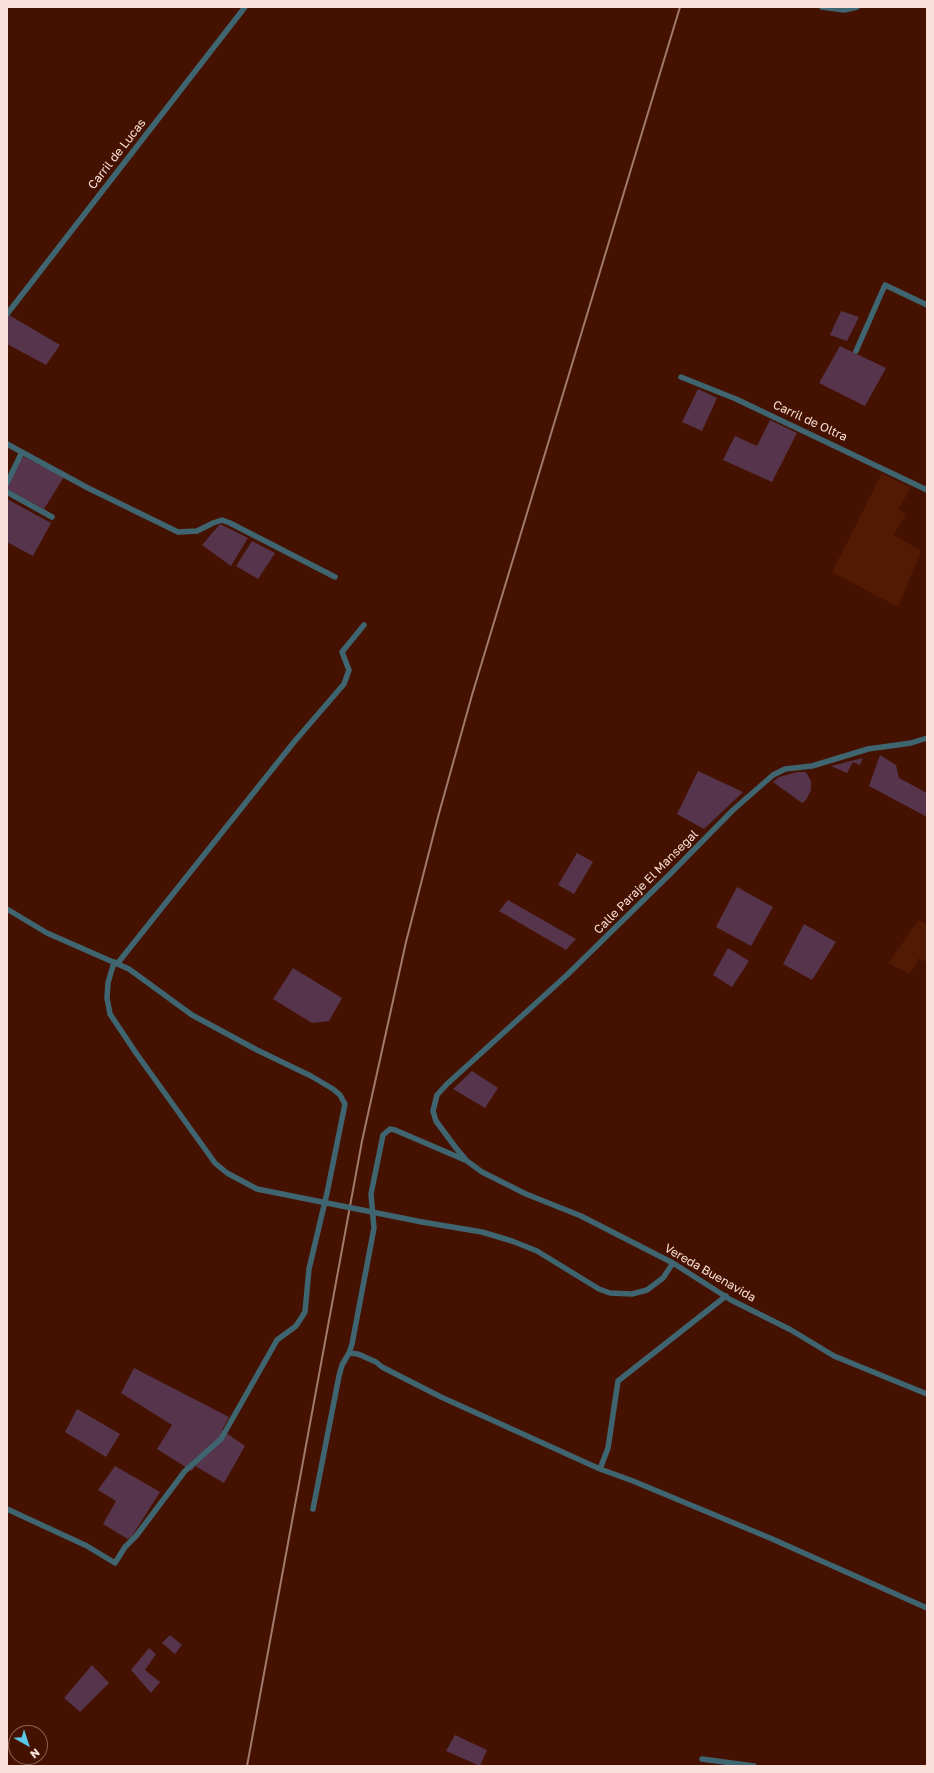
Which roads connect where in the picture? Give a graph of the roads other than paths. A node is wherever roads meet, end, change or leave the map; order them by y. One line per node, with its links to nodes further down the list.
1 (244, 7): 5 (street, Carril de Lucas)
2 (822, 7): 3 (street)
3 (857, 7)
4 (927, 305): 6 (street)
5 (7, 314)
6 (856, 351)
7 (682, 377): 11 (street, Carril de Oltra)
8 (7, 444): 9 (street)
9 (22, 452): 10 (street); 14 (street)
10 (7, 483)
11 (927, 490)
12 (7, 492): 13 (street)
13 (52, 517)
14 (335, 577)
15 (364, 625): 18 (street)
16 (927, 738): 19 (street, Calle Paraje El Mansegal)
17 (7, 909): 18 (street)
18 (116, 963): 20 (street, bridge); 25 (street)
19 (467, 1161): 20 (street, Vereda Buenavida); 22 (street)
20 (673, 1263): 21 (street, Vereda Buenavida)
21 (726, 1296): 23 (street, Vereda Buenavida); 24 (street)
22 (349, 1353): 24 (street); 26 (street)
23 (927, 1394)
24 (600, 1470): 27 (street)
25 (7, 1509)
26 (313, 1509)
27 (927, 1608)
28 (702, 1759): 29 (street)
29 (754, 1766)

